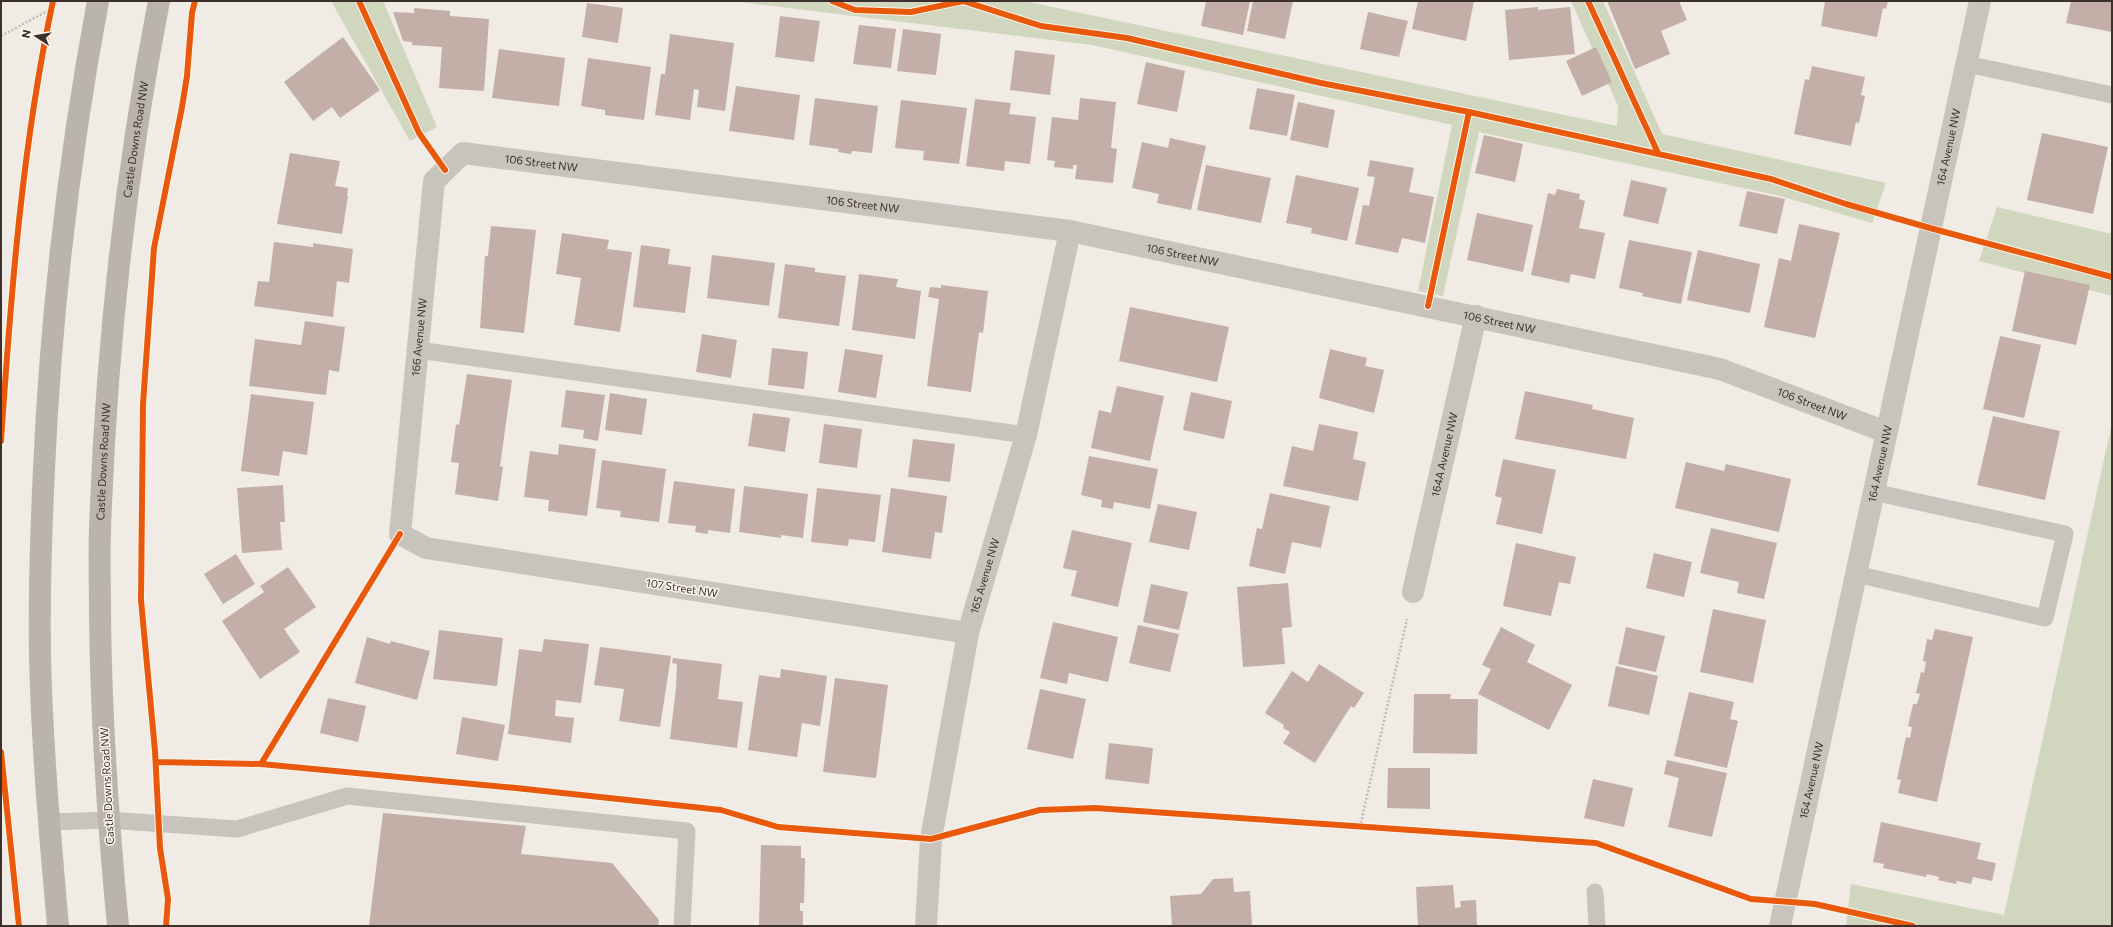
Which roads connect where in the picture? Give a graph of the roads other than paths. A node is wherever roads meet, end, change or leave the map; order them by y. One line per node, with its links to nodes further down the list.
1 (98, 1): 18 (main road)
2 (159, 1): 17 (main road, Castle Downs Road NW)
3 (1980, 1): 4 (street, 164 Avenue NW)
4 (1967, 64): 5 (lane); 10 (street, 164 Avenue NW)
5 (2112, 95)
6 (463, 153): 7 (street, 106 Street NW); 9 (street, 166 Avenue NW)
7 (1070, 231): 8 (street, 106 Street NW); 11 (street, 165 Avenue NW)
8 (1476, 316): 10 (street, 106 Street NW); 15 (street, 164A Avenue NW)
9 (418, 350): 11 (lane); 13 (street, 166 Avenue NW)
10 (1886, 432): 12 (street, 164 Avenue NW)
11 (1026, 435): 16 (street, 165 Avenue NW)
12 (1873, 492): 14 (street, 164 Avenue NW); 14 (lane)
13 (400, 534): 16 (street, 107 Street NW)
14 (1856, 574): 25 (street, 164 Avenue NW)
15 (1414, 592)
16 (968, 633): 23 (street, 165 Avenue NW)
17 (108, 820): 18 (lane); 21 (main road, Castle Downs Road NW); 22 (lane)
18 (48, 822): 20 (main road)
19 (1595, 892): 24 (lane)
20 (58, 926)
21 (118, 926)
22 (682, 926)
23 (926, 926)
24 (1597, 926)
25 (1780, 926)

